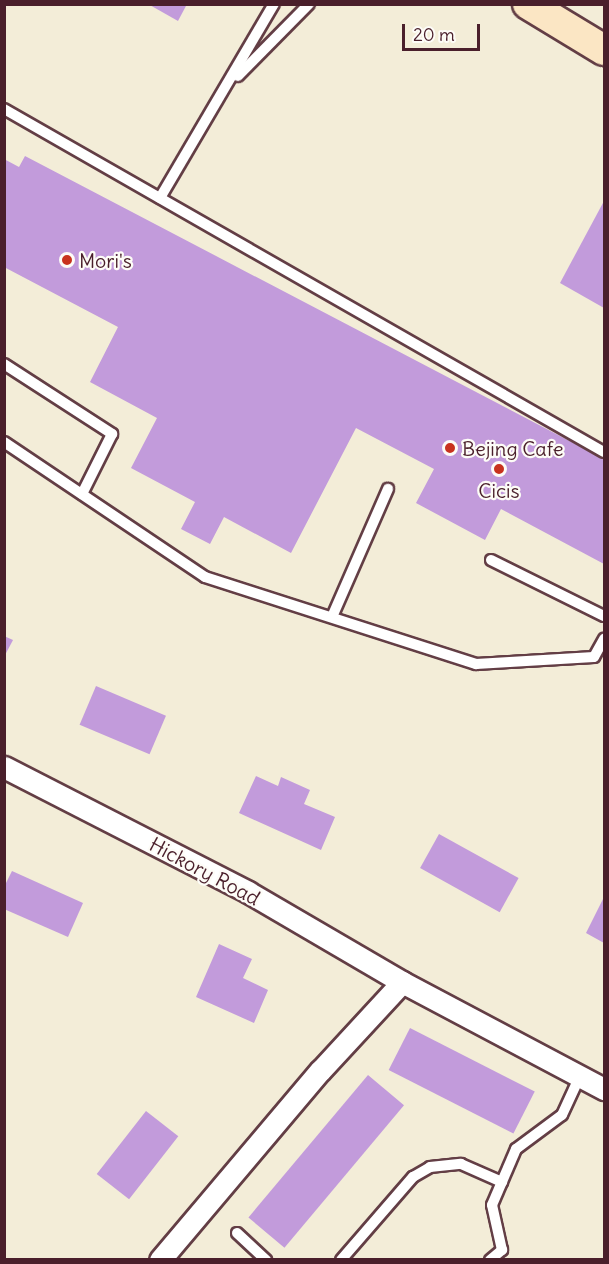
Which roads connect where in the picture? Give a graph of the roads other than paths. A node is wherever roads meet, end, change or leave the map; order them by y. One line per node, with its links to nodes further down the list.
1 (274, 4): 5 (lane)
2 (309, 4): 5 (lane)
3 (528, 4): 4 (street)
4 (604, 50)
5 (228, 87): 7 (lane)
6 (4, 109): 7 (lane)
7 (160, 198): 10 (lane)
8 (4, 364): 12 (lane)
9 (4, 442): 12 (lane)
10 (604, 452)
11 (388, 489): 15 (lane)
12 (82, 494): 15 (lane)
13 (491, 560): 14 (lane)
14 (604, 616)
15 (332, 617): 16 (lane)
16 (604, 639)
17 (4, 768): 18 (street, Hickory Road)
18 (402, 982): 19 (street, Hickory Road); 23 (street)
19 (580, 1076): 20 (street, Hickory Road); 21 (lane)
20 (604, 1089)
21 (502, 1182): 25 (lane); 26 (lane)
22 (237, 1233): 24 (lane)
23 (160, 1260)
24 (266, 1260)
25 (341, 1260)
26 (490, 1260)

